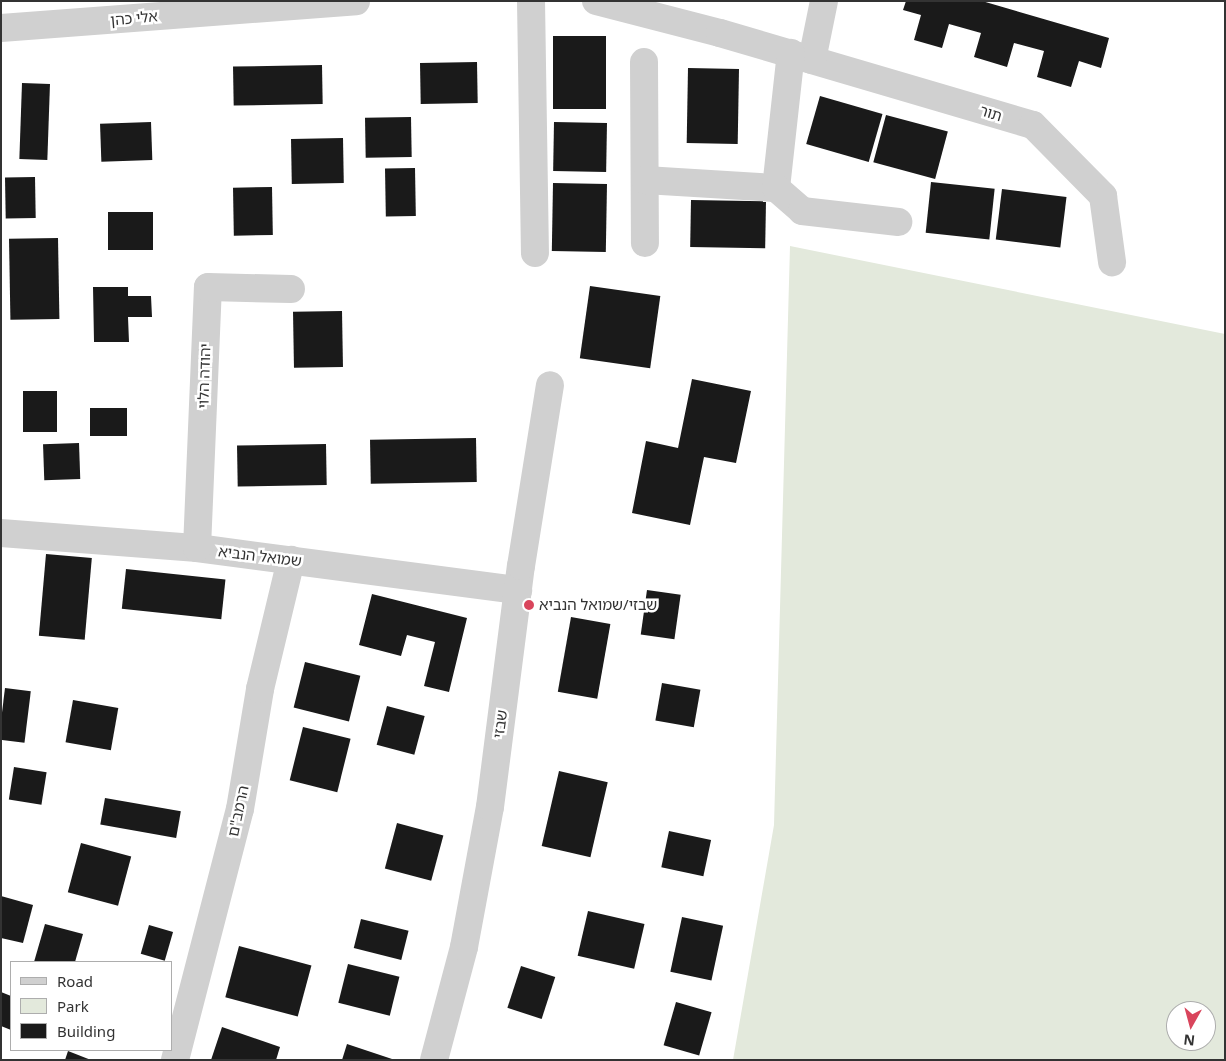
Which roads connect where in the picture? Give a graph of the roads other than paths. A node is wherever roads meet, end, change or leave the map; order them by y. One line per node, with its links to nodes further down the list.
1 (356, 1): 5 (street, אלי כהן)
2 (531, 1): 12 (street)
3 (596, 1): 6 (street, תור)
4 (824, 1): 6 (street)
5 (1, 28)
6 (801, 57): 9 (street); 13 (street, תור)
7 (644, 62): 8 (street)
8 (645, 180): 9 (street); 11 (street)
9 (776, 188): 10 (street)
10 (898, 222)
11 (645, 243)
12 (536, 253)
13 (1112, 262)
14 (291, 288): 17 (street, יהודה הלוי)
15 (550, 386): 19 (street, שבזי)
16 (1, 533): 17 (street, שמואל הנביא)
17 (197, 548): 18 (street, שמואל הנביא)
18 (290, 560): 19 (street, שמואל הנביא); 20 (street, הרמב"ם)
19 (518, 590): 21 (street, שבזי)
20 (175, 1060)
21 (434, 1060)

